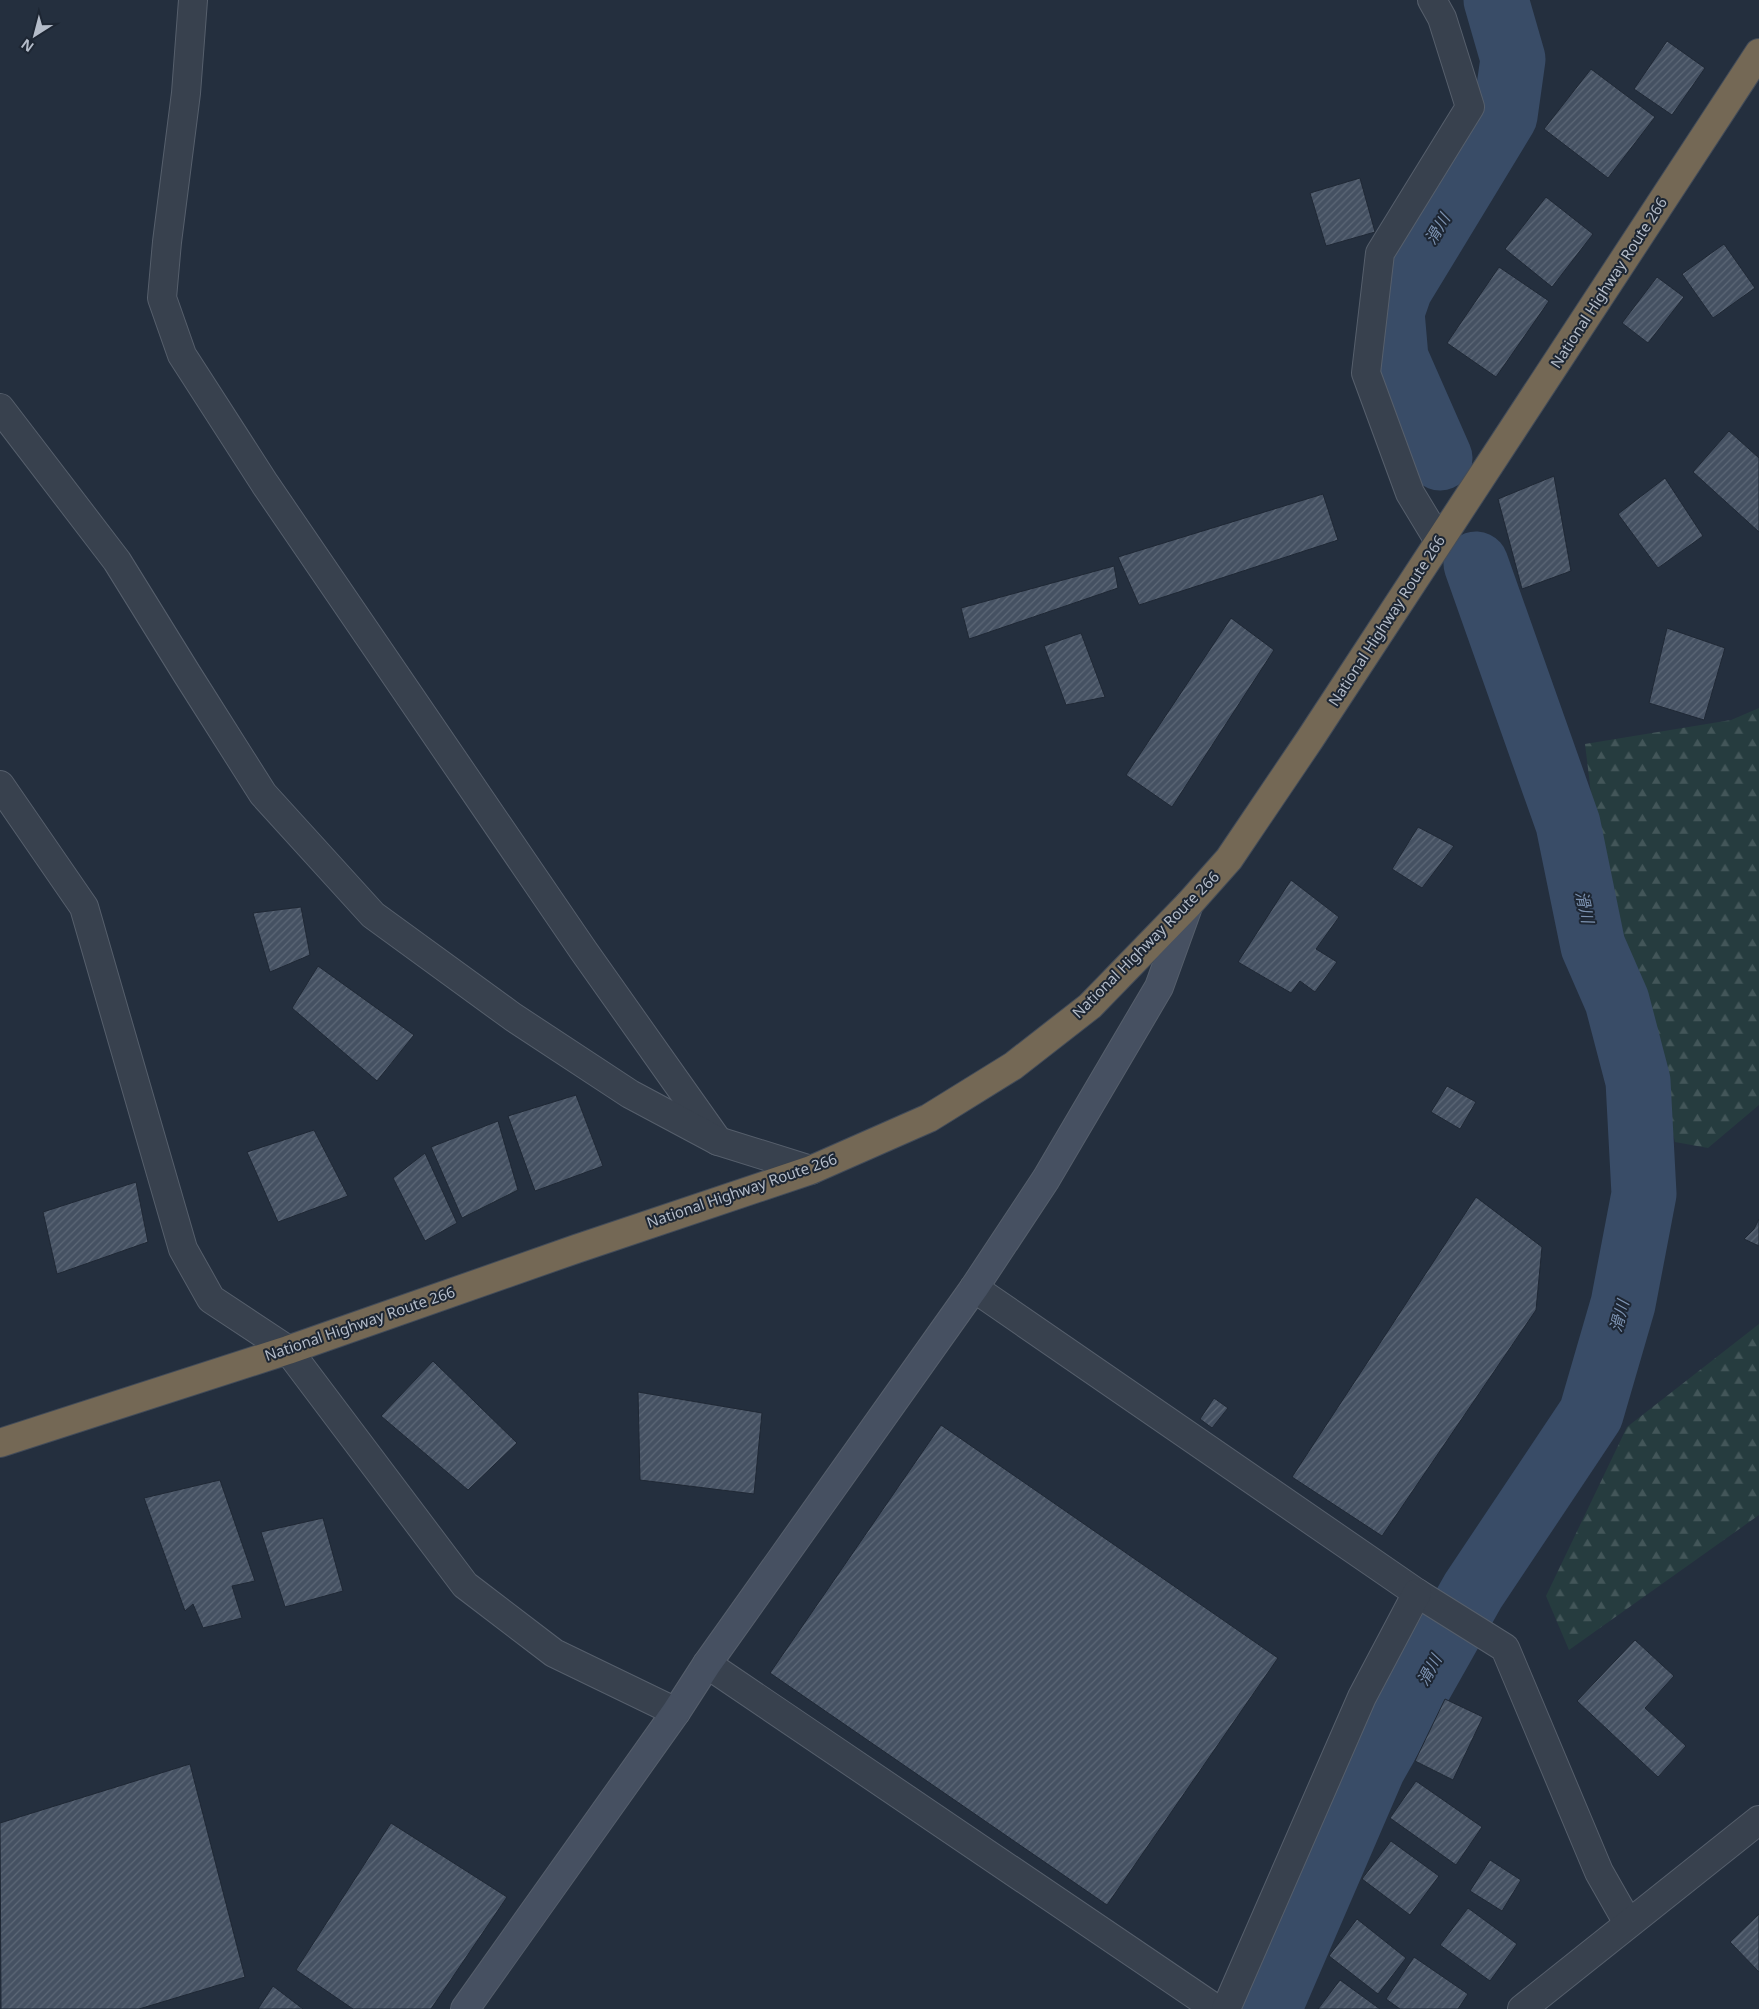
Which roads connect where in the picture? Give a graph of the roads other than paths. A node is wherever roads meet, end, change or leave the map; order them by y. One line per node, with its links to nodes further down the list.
1 (193, 0): 8 (street)
2 (1432, 0): 5 (street)
3 (1759, 53): 5 (highway, National Highway Route 266)
4 (0, 408): 8 (street)
5 (1439, 541): 7 (highway, National Highway Route 266)
6 (0, 785): 11 (street)
7 (1189, 904): 9 (highway, National Highway Route 266); 10 (street)
8 (718, 1141): 9 (street)
9 (811, 1170): 11 (highway, National Highway Route 266)
10 (974, 1288): 13 (street); 14 (street)
11 (288, 1350): 12 (highway, National Highway Route 266); 15 (street)
12 (0, 1443)
13 (1418, 1592): 17 (street); 20 (street)
14 (707, 1664): 15 (street); 19 (street)
15 (676, 1712): 18 (street)
16 (1759, 1820): 17 (street)
17 (1628, 1923): 21 (street)
18 (464, 2009)
19 (1216, 2009)
20 (1226, 2009)
21 (1522, 2009)

